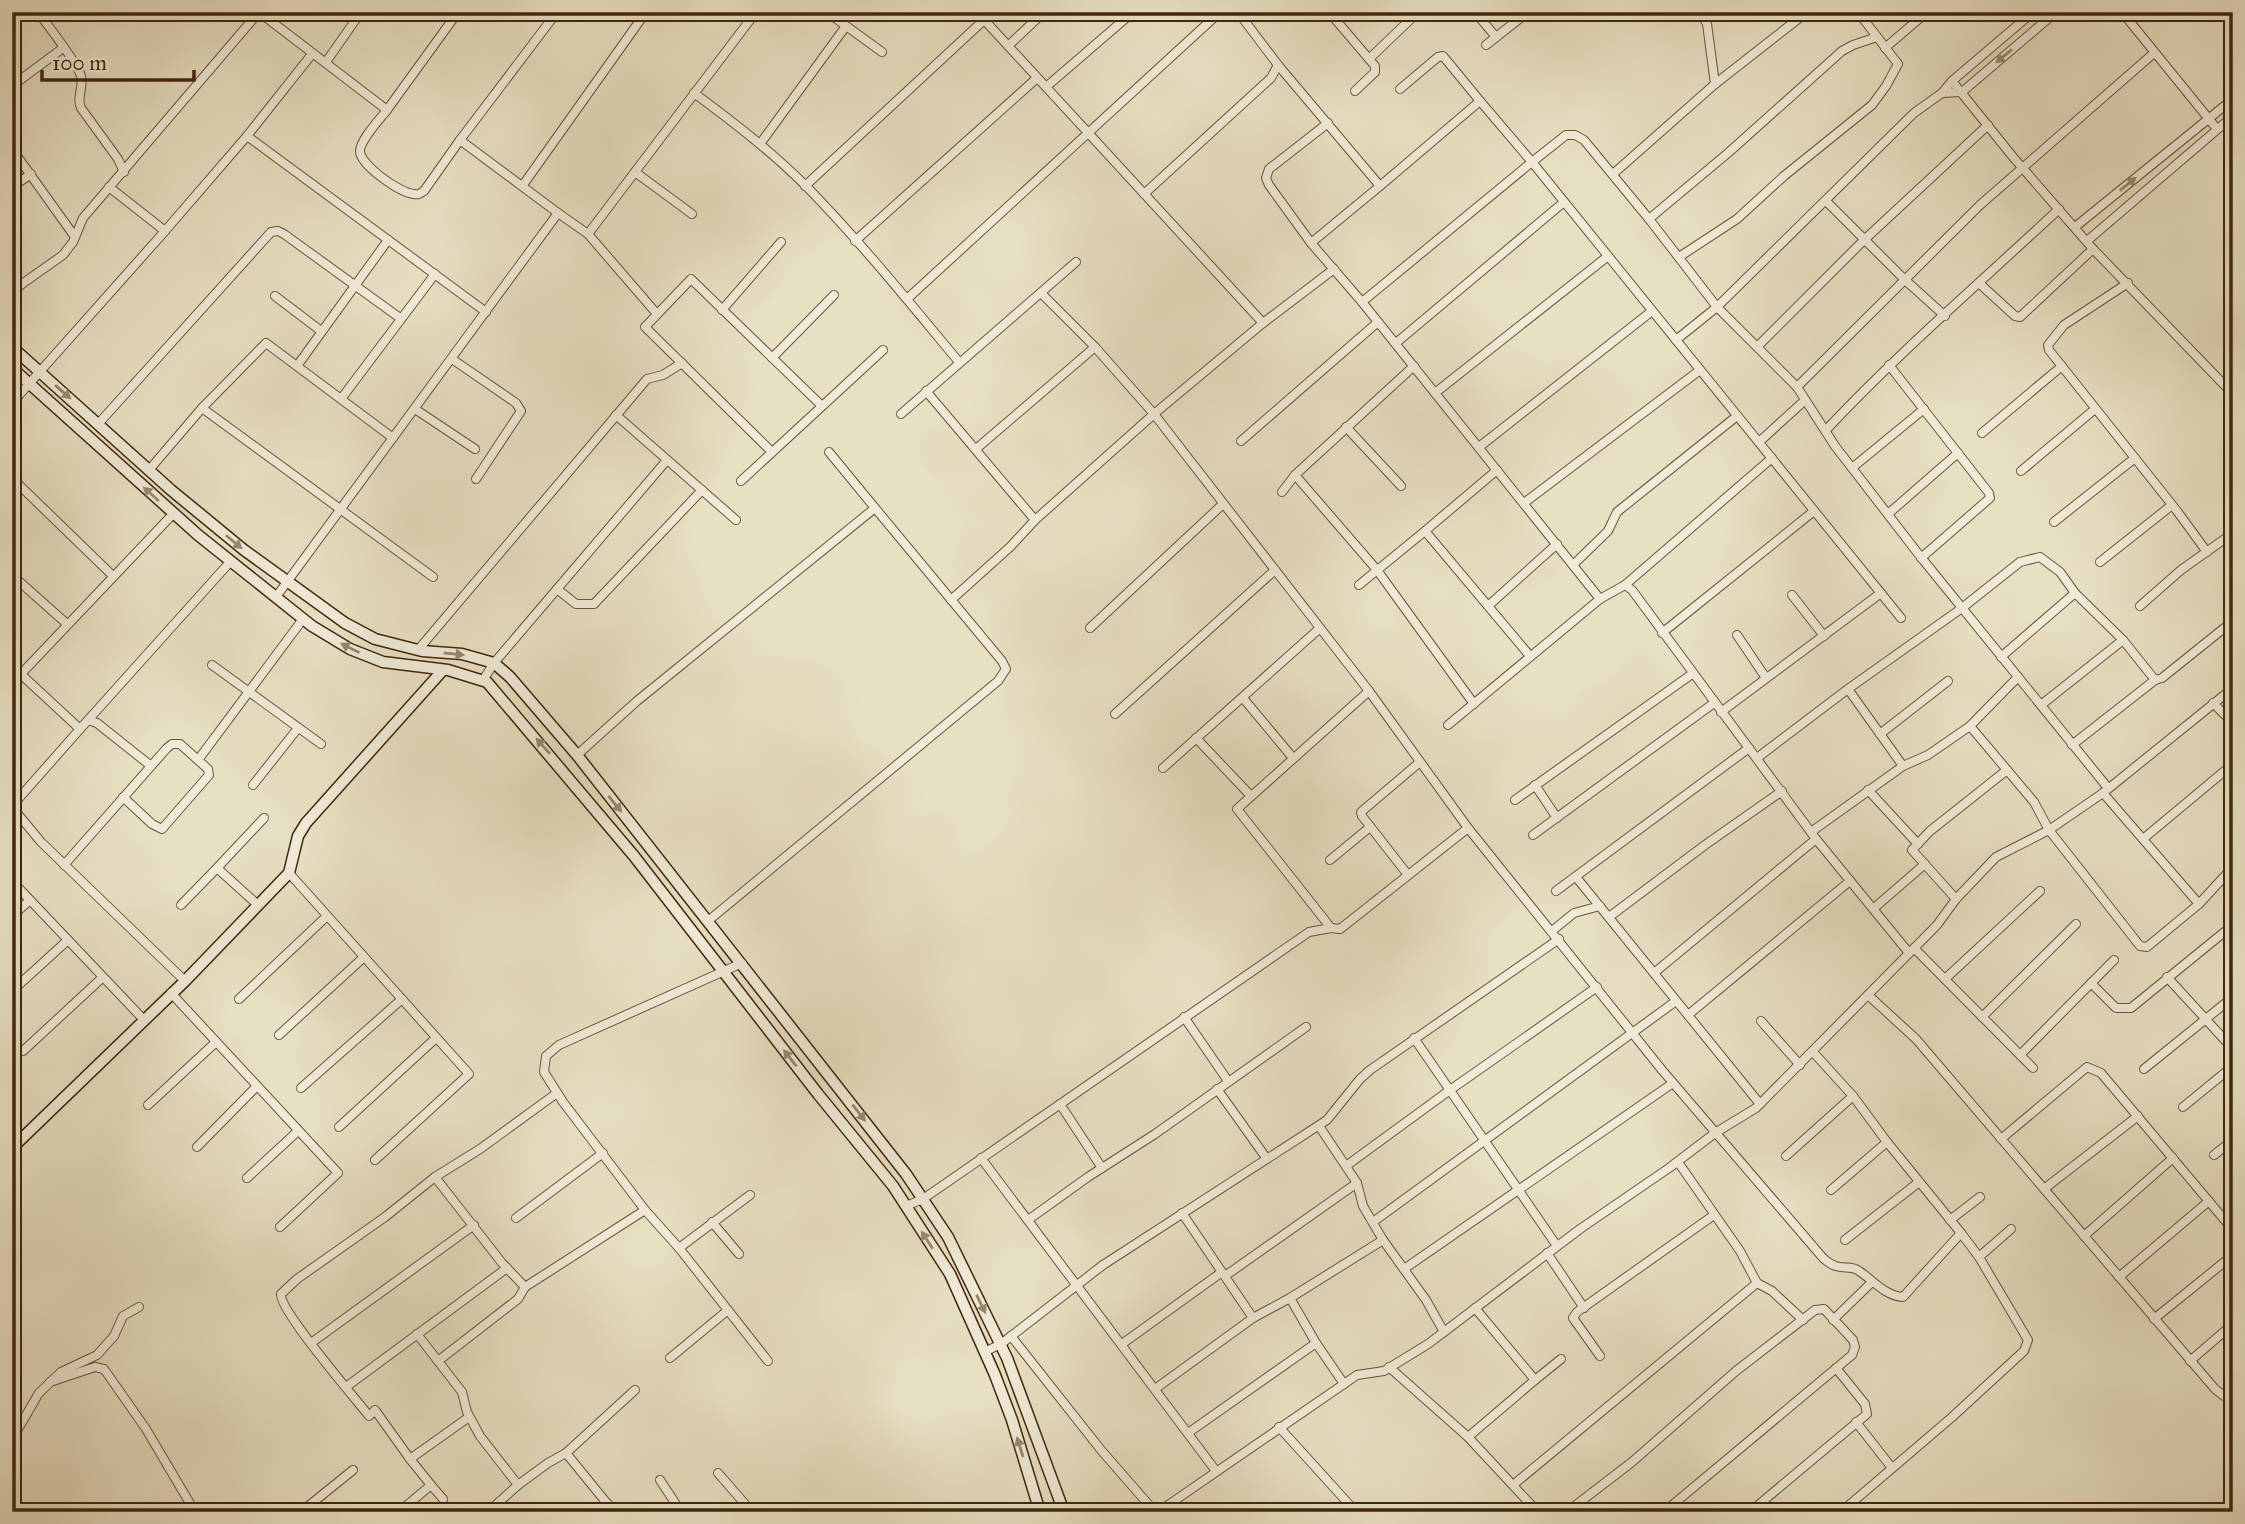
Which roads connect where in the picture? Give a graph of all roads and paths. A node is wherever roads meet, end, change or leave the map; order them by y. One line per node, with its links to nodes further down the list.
1 (38, 12): 33 (street)
2 (259, 12): 37 (street); 66 (street)
3 (361, 12): 39 (street)
4 (458, 12): 53 (street)
5 (541, 12): 26 (street)
6 (557, 12): 26 (street)
7 (646, 12): 70 (street)
8 (756, 12): 49 (street)
9 (827, 12): 28 (street)
10 (977, 12): 27 (street)
11 (1044, 12): 32 (street)
12 (1133, 12): 45 (street)
13 (1220, 12): 59 (street)
14 (1238, 12): 40 (street)
15 (1418, 12): 38 (street)
16 (1475, 12): 29 (street)
17 (1528, 12): 29 (street)
18 (1807, 12): 43 (street)
19 (1858, 12): 30 (street)
20 (1927, 12): 34 (street)
21 (2032, 12): 42 (street)
22 (2056, 12): 48 (street, one-way to 48)
23 (2122, 12): 36 (street)
24 (1703, 13): 43 (street)
25 (1334, 14): 38 (street)
26 (551, 20): 61 (street)
27 (984, 20): 32 (street); 71 (street)
28 (846, 26): 35 (street); 62 (street)
29 (1496, 37): 31 (street)
30 (1877, 37): 34 (street); 81 (street)
31 (1486, 45)
32 (1008, 46): 41 (street)
33 (63, 48): 44 (street); 66 (street)
34 (1885, 48): 94 (street)
35 (882, 52)
36 (2154, 53): 55 (street); 65 (street)
37 (312, 54): 39 (street); 60 (street)
38 (1369, 59): 47 (street)
39 (326, 62): 53 (street)
40 (1278, 65): 56 (street); 75 (street)
41 (1037, 78): 45 (street); 88 (street)
42 (1952, 81): 48 (street); 50 (street)
43 (1715, 84): 69 (street)
44 (12, 86)
45 (1046, 87): 59 (street)
46 (1400, 89): 52 (street)
47 (1355, 91)
48 (1962, 92): 50 (street); 57 (street)
49 (694, 93): 62 (street); 67 (street)
50 (1942, 93): 77 (street)
51 (2233, 99): 55 (street)
52 (1480, 100): 64 (street); 72 (street)
53 (387, 110): 61 (street)
54 (2233, 116): 58 (street)
55 (2208, 119): 58 (street); 82 (street, one-way to 55)
56 (1328, 123): 72 (street); 91 (street)
57 (1988, 125): 65 (street); 87 (street)
58 (2217, 129): 89 (street)
59 (1089, 133): 75 (street); 108 (street)
60 (247, 136): 83 (street); 86 (street)
61 (460, 139): 70 (street)
62 (760, 145): 71 (street)
63 (12, 149): 68 (street)
64 (1532, 162): 69 (street); 76 (street); 109 (street)
65 (2022, 167): 78 (street); 99 (street)
66 (124, 172): 74 (street)
67 (635, 172): 80 (street); 84 (street)
68 (31, 174): 73 (street); 85 (street)
69 (1613, 174): 81 (street)
70 (523, 186): 79 (street)
71 (805, 186): 88 (street)
72 (1380, 186): 91 (street)
73 (12, 187)
74 (110, 187): 83 (street); 85 (street)
75 (1144, 194): 118 (street)
76 (1564, 202): 93 (street); 121 (street)
77 (1827, 202): 87 (street); 110 (street)
78 (2059, 209): 82 (street); 101 (street)
79 (558, 213): 84 (street); 113 (street)
80 (692, 214)
81 (1649, 219): 94 (street)
82 (2075, 227): 89 (street)
83 (165, 232): 136 (street)
84 (588, 234): 114 (street)
85 (75, 237): 102 (street)
86 (388, 240): 98 (street); 103 (street)
87 (1865, 240): 99 (street); 122 (street)
88 (855, 241): 108 (street)
89 (2087, 241): 92 (street)
90 (781, 242): 111 (street)
91 (1311, 243): 96 (street)
92 (2093, 249): 100 (street); 101 (street)
93 (1608, 256): 112 (street); 140 (street)
94 (1679, 257): 110 (street)
95 (1076, 262): 105 (street)
96 (1334, 269): 109 (street); 118 (street)
97 (12, 271): 102 (street)
98 (435, 274): 113 (street); 116 (street)
99 (1905, 279): 115 (street); 138 (street)
100 (2128, 283): 133 (street); 141 (street)
101 (1980, 284): 115 (street)
102 (21, 285): 104 (street)
103 (355, 287): 116 (street); 119 (street); 154 (street)
104 (12, 291)
105 (1041, 293): 124 (street); 129 (street)
106 (834, 295): 126 (street)
107 (275, 296): 119 (street)
108 (907, 299): 129 (street)
109 (1362, 302): 117 (street)
110 (1717, 307): 120 (street); 122 (street)
111 (722, 310): 114 (street); 126 (street)
112 (1652, 311): 120 (street); 161 (street)
113 (486, 312): 127 (street)
114 (657, 314): 128 (street)
115 (1945, 316): 130 (street)
116 (400, 318): 142 (street)
117 (1378, 322): 121 (street); 159 (street)
118 (1263, 323): 151 (street)
119 (321, 331): 131 (street)
120 (1676, 340): 135 (street)
121 (1396, 343): 132 (street)
122 (1758, 346): 138 (street)
123 (12, 347): 136 (street)
124 (1094, 347): 151 (street); 163 (street)
125 (883, 350): 145 (street)
126 (772, 358): 145 (street)
127 (453, 359): 147 (street); 176 (street)
128 (682, 362): 152 (street); 164 (street)
129 (959, 362): 139 (street)
130 (1889, 365): 149 (street); 156 (street)
131 (297, 366): 142 (street); 146 (street)
132 (1413, 366): 140 (street); 155 (street)
133 (2062, 366): 148 (street); 157 (street)
134 (12, 368): 137 (street)
135 (1700, 370): 153 (street); 181 (street)
136 (40, 371): 137 (street); 154 (street, one-way to 154)
137 (29, 383): 144 (street); 187 (street, one-way to 137)
138 (1797, 387): 143 (street)
139 (926, 391): 150 (street); 163 (street)
140 (1435, 393): 161 (street)
141 (2233, 394)
142 (341, 399): 158 (street)
143 (1804, 401): 156 (street); 160 (street)
144 (12, 403)
145 (822, 406): 164 (street)
146 (202, 408): 171 (street); 185 (street)
147 (415, 409): 158 (street); 162 (street)
148 (2095, 409): 168 (street); 173 (street)
149 (1924, 410): 166 (street); 170 (street)
150 (901, 414)
151 (1154, 414): 182 (street); 190 (street)
152 (616, 415): 169 (street); 228 (street)
153 (1737, 416): 160 (street); 199 (street)
154 (99, 424): 171 (street)
155 (1346, 427): 174 (street); 178 (street)
156 (1826, 430): 170 (street)
157 (1982, 433)
158 (393, 438): 185 (street)
159 (1241, 441)
160 (1759, 442): 167 (street)
161 (1479, 447): 172 (street)
162 (475, 449)
163 (976, 449): 190 (street)
164 (772, 452): 177 (street)
165 (829, 452): 184 (street)
166 (1958, 453): 188 (street); 196 (street)
167 (1772, 458): 186 (street); 207 (street)
168 (2135, 458): 183 (street); 191 (street)
169 (667, 460): 179 (street); 208 (street)
170 (1852, 468): 188 (street)
171 (149, 470): 205 (street, one-way to 205)
172 (1497, 470): 181 (street); 192 (street)
173 (2021, 471)
174 (1295, 475): 180 (street); 201 (street)
175 (12, 478): 203 (street)
176 (476, 479)
177 (741, 481)
178 (1401, 486)
179 (702, 491): 189 (street); 208 (street)
180 (1282, 492)
181 (1524, 503): 194 (street)
182 (1223, 504): 200 (street); 222 (street)
183 (2172, 505): 195 (street); 198 (street)
184 (875, 508): 214 (street); 264 (street)
185 (340, 509): 204 (street); 205 (street)
186 (1814, 511): 209 (street); 224 (street)
187 (173, 514): 197 (street); 203 (street)
188 (1888, 514): 196 (street)
189 (736, 520)
190 (1035, 520): 214 (street)
191 (2054, 522)
192 (1426, 531): 201 (street); 215 (street)
193 (2233, 533): 195 (street)
194 (1556, 544): 199 (street); 215 (street)
195 (2207, 552): 216 (street)
196 (1922, 558): 217 (street)
197 (230, 562): 212 (street); 253 (street)
198 (2100, 562)
199 (1573, 565): 213 (street)
200 (1275, 570): 223 (street); 252 (street)
201 (1377, 570): 206 (street); 249 (street)
202 (12, 575): 221 (street)
203 (113, 576): 221 (street)
204 (433, 577)
205 (287, 582): 212 (street); 228 (street)
206 (1359, 585)
207 (1625, 585): 213 (street); 224 (street)
208 (557, 589): 231 (street)
209 (1881, 593): 218 (street); 226 (street)
210 (2075, 593): 217 (street); 227 (street); 230 (street)
211 (1792, 595): 226 (street)
212 (276, 597): 219 (street)
213 (1600, 599): 229 (street)
214 (951, 600): 314 (street)
215 (1488, 606): 229 (street)
216 (2140, 606)
217 (1962, 608): 230 (street); 243 (street)
218 (1901, 618)
219 (303, 619): 234 (street, one-way to 219); 244 (street)
220 (2233, 621): 240 (street)
221 (67, 624): 235 (street)
222 (1090, 628)
223 (1320, 628): 245 (street); 246 (street)
224 (1662, 633): 236 (street)
225 (1737, 635): 238 (street)
226 (1824, 636): 238 (street)
227 (2123, 640): 240 (street); 250 (street)
228 (418, 650): 231 (street, one-way to 231)
229 (1530, 656): 249 (street)
230 (2001, 657): 237 (street)
231 (495, 663): 239 (street); 264 (street)
232 (212, 665): 244 (street)
233 (12, 666): 235 (street)
234 (443, 670): 239 (street); 297 (street)
235 (21, 674): 258 (street)
236 (1692, 674): 247 (street); 275 (street)
237 (2018, 677): 250 (street); 256 (street)
238 (1766, 678): 251 (street)
239 (482, 680): 325 (street, one-way to 239)
240 (2155, 680): 262 (street)
241 (1948, 681): 259 (street)
242 (2233, 688): 248 (street)
243 (1848, 690): 259 (street); 266 (street)
244 (249, 691): 257 (street); 267 (street)
245 (1369, 691): 265 (street); 268 (street)
246 (1243, 698): 260 (street); 265 (street)
247 (1714, 703): 251 (street); 284 (street)
248 (2213, 703): 254 (street); 277 (street)
249 (1474, 704): 255 (street)
250 (2041, 705): 262 (street)
251 (1721, 712): 263 (street)
252 (1115, 714)
253 (88, 720): 258 (street); 270 (street)
254 (2233, 723)
255 (1448, 725)
256 (1970, 726): 271 (street); 273 (street)
257 (298, 728): 261 (street); 274 (street)
258 (80, 729): 282 (street)
259 (1880, 734): 271 (street)
260 (1196, 738): 272 (street); 279 (street)
261 (321, 744)
262 (2072, 745): 277 (street)
263 (1749, 748): 266 (street); 299 (street)
264 (577, 755): 314 (street, one-way to 314)
265 (1293, 758): 279 (street)
266 (1757, 758): 278 (street)
267 (198, 760): 270 (street); 280 (street)
268 (1420, 762): 285 (street); 286 (street)
269 (2233, 764): 290 (street)
270 (150, 766): 280 (street)
271 (1903, 766): 276 (street)
272 (1163, 768)
273 (2007, 770): 287 (street); 291 (street)
274 (253, 785)
275 (1535, 785): 281 (street); 284 (street)
276 (1868, 790): 289 (street); 291 (street)
277 (2105, 790): 287 (street); 290 (street)
278 (1782, 791): 289 (street); 313 (street)
279 (1251, 796): 317 (street)
280 (123, 797): 293 (street)
281 (1515, 800)
282 (12, 806): 293 (street)
283 (264, 818): 296 (street)
284 (1557, 818): 288 (street)
285 (1370, 827): 292 (street); 298 (street)
286 (1468, 828): 298 (street); 318 (street)
287 (2049, 830): 304 (street); 306 (street)
288 (1533, 835)
289 (1813, 835): 301 (street); 326 (street)
290 (2143, 839): 306 (street)
291 (1918, 844): 294 (street)
292 (1330, 860)
293 (64, 864): 330 (street)
294 (1926, 864): 304 (street); 310 (street)
295 (2233, 867): 306 (street)
296 (218, 868): 307 (street); 308 (street)
297 (289, 873): 308 (street); 312 (street)
298 (1408, 875): 317 (street)
299 (1576, 877): 302 (street); 309 (street)
300 (12, 881): 305 (street)
301 (1850, 881): 310 (street); 340 (street)
302 (1556, 891)
303 (2040, 891): 329 (street)
304 (1956, 899): 321 (street)
305 (30, 900): 311 (street); 320 (street)
306 (2199, 904)
307 (181, 905)
308 (258, 905): 330 (street)
309 (1600, 905): 313 (street); 318 (street)
310 (1873, 909): 321 (street)
311 (12, 916)
312 (327, 916): 322 (street); 337 (street)
313 (1609, 917): 326 (street)
314 (708, 921): 324 (street)
315 (2076, 924): 342 (street)
316 (2233, 925): 328 (street)
317 (1332, 928): 341 (street)
318 (1552, 931): 319 (street)
319 (1559, 939): 332 (street); 350 (street)
320 (68, 940): 327 (street); 333 (street)
321 (1912, 951): 329 (street); 335 (street)
322 (364, 957): 338 (street); 348 (street)
323 (2113, 960): 331 (street)
324 (741, 963): 325 (street); 402 (street, one-way to 402)
325 (721, 971): 366 (street); 404 (street, one-way to 325)
326 (1654, 973): 339 (street)
327 (103, 977): 343 (street); 352 (street)
328 (2167, 977): 331 (street); 344 (street)
329 (1945, 979): 342 (street)
330 (185, 981): 334 (street)
331 (2091, 983): 355 (street)
332 (1597, 987): 347 (street); 365 (street)
333 (12, 991)
334 (171, 993): 343 (street); 351 (street)
335 (1868, 995): 354 (street); 377 (street)
336 (2233, 998): 344 (street)
337 (239, 999)
338 (402, 999): 349 (street); 363 (street)
339 (1676, 1001): 340 (street); 347 (street)
340 (1688, 1015): 369 (street)
341 (1184, 1017): 360 (street); 368 (street)
342 (1982, 1017): 355 (street)
343 (144, 1020): 382 (street)
344 (2206, 1020): 353 (street); 359 (street)
345 (1761, 1021): 356 (street)
346 (1306, 1027): 360 (street)
347 (1633, 1033): 361 (street); 378 (street)
348 (279, 1035)
349 (436, 1038): 374 (street); 389 (street)
350 (1414, 1038): 365 (street); 373 (street)
351 (216, 1042): 362 (street); 370 (street)
352 (12, 1048)
353 (2233, 1049)
354 (1813, 1052): 356 (street); 367 (street)
355 (2020, 1055): 358 (street)
356 (1800, 1065): 369 (street)
357 (2233, 1066): 371 (street)
358 (2033, 1068)
359 (2144, 1069)
360 (1228, 1081): 364 (street)
361 (1673, 1083): 376 (street); 397 (street)
362 (257, 1086): 375 (street); 381 (street)
363 (302, 1088)
364 (1217, 1089): 388 (street); 392 (street)
365 (1450, 1090): 378 (street); 391 (street)
366 (557, 1093): 383 (street); 393 (street)
367 (1853, 1096): 380 (street); 385 (street)
368 (1060, 1104): 386 (street); 392 (street)
369 (1760, 1104): 376 (street)
370 (148, 1105)
371 (2183, 1107)
372 (2138, 1116): 377 (street); 387 (street); 398 (street)
373 (1319, 1126): 388 (street); 391 (street)
374 (339, 1127)
375 (298, 1130): 394 (street); 414 (street)
376 (1715, 1133): 390 (street); 431 (street)
377 (2001, 1139): 398 (street)
378 (1484, 1140): 397 (street); 412 (street)
379 (2233, 1140): 384 (street)
380 (1887, 1142): 395 (street); 399 (street)
381 (197, 1147)
382 (12, 1148)
383 (603, 1153): 405 (street); 408 (street)
384 (2214, 1155)
385 (1786, 1156)
386 (981, 1158): 402 (street); 409 (street)
387 (2174, 1158): 403 (street); 418 (street)
388 (1267, 1159): 406 (street)
389 (375, 1160)
390 (1678, 1162): 407 (street); 421 (street)
391 (1346, 1167): 396 (street)
392 (1102, 1168): 409 (street)
393 (435, 1177): 413 (street); 448 (street)
394 (247, 1178)
395 (1919, 1182): 410 (street); 420 (street)
396 (1356, 1183): 412 (street); 429 (street)
397 (1518, 1189): 421 (street); 428 (street)
398 (2044, 1189): 418 (street)
399 (1830, 1190)
400 (750, 1195): 411 (street)
401 (1980, 1196): 410 (street)
402 (923, 1199): 404 (street); 450 (street, one-way to 450)
403 (2209, 1201): 416 (street); 430 (street)
404 (906, 1206): 452 (street, one-way to 404)
405 (645, 1210): 422 (street); 434 (street)
406 (1182, 1213): 429 (street); 433 (street)
407 (1714, 1215): 432 (street); 438 (street)
408 (516, 1218)
409 (1028, 1220): 433 (street)
410 (1950, 1220): 417 (street)
411 (712, 1222): 422 (street); 424 (street)
412 (1373, 1222): 419 (street)
413 (474, 1225): 427 (street); 448 (street)
414 (279, 1227)
415 (2011, 1229): 426 (street)
416 (2233, 1230)
417 (1961, 1233): 426 (street); 431 (street)
418 (2084, 1236): 430 (street)
419 (1383, 1240): 428 (street); 435 (street)
420 (1845, 1240)
421 (1557, 1246): 423 (street)
422 (679, 1248): 439 (street)
423 (1548, 1253): 437 (street); 438 (street)
424 (738, 1254)
425 (2233, 1255): 441 (street)
426 (1979, 1257): 476 (street)
427 (507, 1268): 434 (street); 446 (street)
428 (1404, 1269): 445 (street)
429 (1223, 1274): 440 (street); 451 (street)
430 (2119, 1277): 441 (street)
431 (1872, 1282): 443 (street)
432 (1757, 1283): 442 (street); 483 (street)
433 (1077, 1285): 447 (street); 451 (street)
434 (525, 1287): 456 (street)
435 (1290, 1298): 440 (street); 449 (street)
436 (139, 1307): 462 (street)
437 (1475, 1308): 445 (street); 461 (street)
438 (1584, 1308): 453 (street)
439 (728, 1310): 454 (street); 457 (street)
440 (1253, 1318): 465 (street)
441 (2154, 1319): 458 (street)
442 (1803, 1320): 443 (street); 499 (street)
443 (1833, 1320): 460 (street)
444 (2233, 1324): 458 (street)
445 (1444, 1332): 459 (street)
446 (417, 1334): 456 (street); 464 (street)
447 (1011, 1336): 450 (street); 497 (street)
448 (311, 1343): 464 (street)
449 (1316, 1343): 463 (street); 472 (street)
450 (1000, 1344): 452 (street); 496 (street)
451 (1122, 1344): 465 (street)
452 (984, 1352): 495 (street, one-way to 452)
453 (1600, 1356)
454 (670, 1358)
455 (1561, 1359): 461 (street)
456 (438, 1361): 468 (street)
457 (768, 1361)
458 (2190, 1361): 467 (street)
459 (1389, 1367): 463 (street); 473 (street)
460 (1836, 1368): 469 (street); 500 (street)
461 (1535, 1380): 473 (street)
462 (50, 1382): 471 (street); 487 (street)
463 (1344, 1384): 470 (street)
464 (346, 1387): 475 (street)
465 (1156, 1389): 472 (street)
466 (635, 1390): 474 (street)
467 (2233, 1393)
468 (469, 1417): 475 (street); 482 (street)
469 (1856, 1422): 476 (street); 501 (street)
470 (1279, 1427): 478 (street); 498 (street)
471 (12, 1433)
472 (1188, 1433): 478 (street)
473 (1468, 1437): 483 (street)
474 (566, 1453): 482 (street); 485 (street)
475 (410, 1459): 481 (street)
476 (1892, 1468): 502 (street)
477 (353, 1470): 488 (street)
478 (1216, 1471): 497 (street)
479 (718, 1473): 494 (street)
480 (660, 1480): 493 (street)
481 (431, 1485): 484 (street); 489 (street)
482 (518, 1485): 490 (street)
483 (1513, 1485): 486 (street)
484 (443, 1499)
485 (608, 1504): 491 (street); 492 (street)
486 (1533, 1510)
487 (195, 1512)
488 (300, 1512)
489 (399, 1512)
490 (488, 1512)
491 (599, 1512)
492 (614, 1512)
493 (681, 1512)
494 (752, 1512)
495 (1040, 1512)
496 (1064, 1512)
497 (1156, 1512)
498 (1356, 1512)
499 (1567, 1512)
500 (1664, 1512)
501 (1750, 1512)
502 (1841, 1512)

